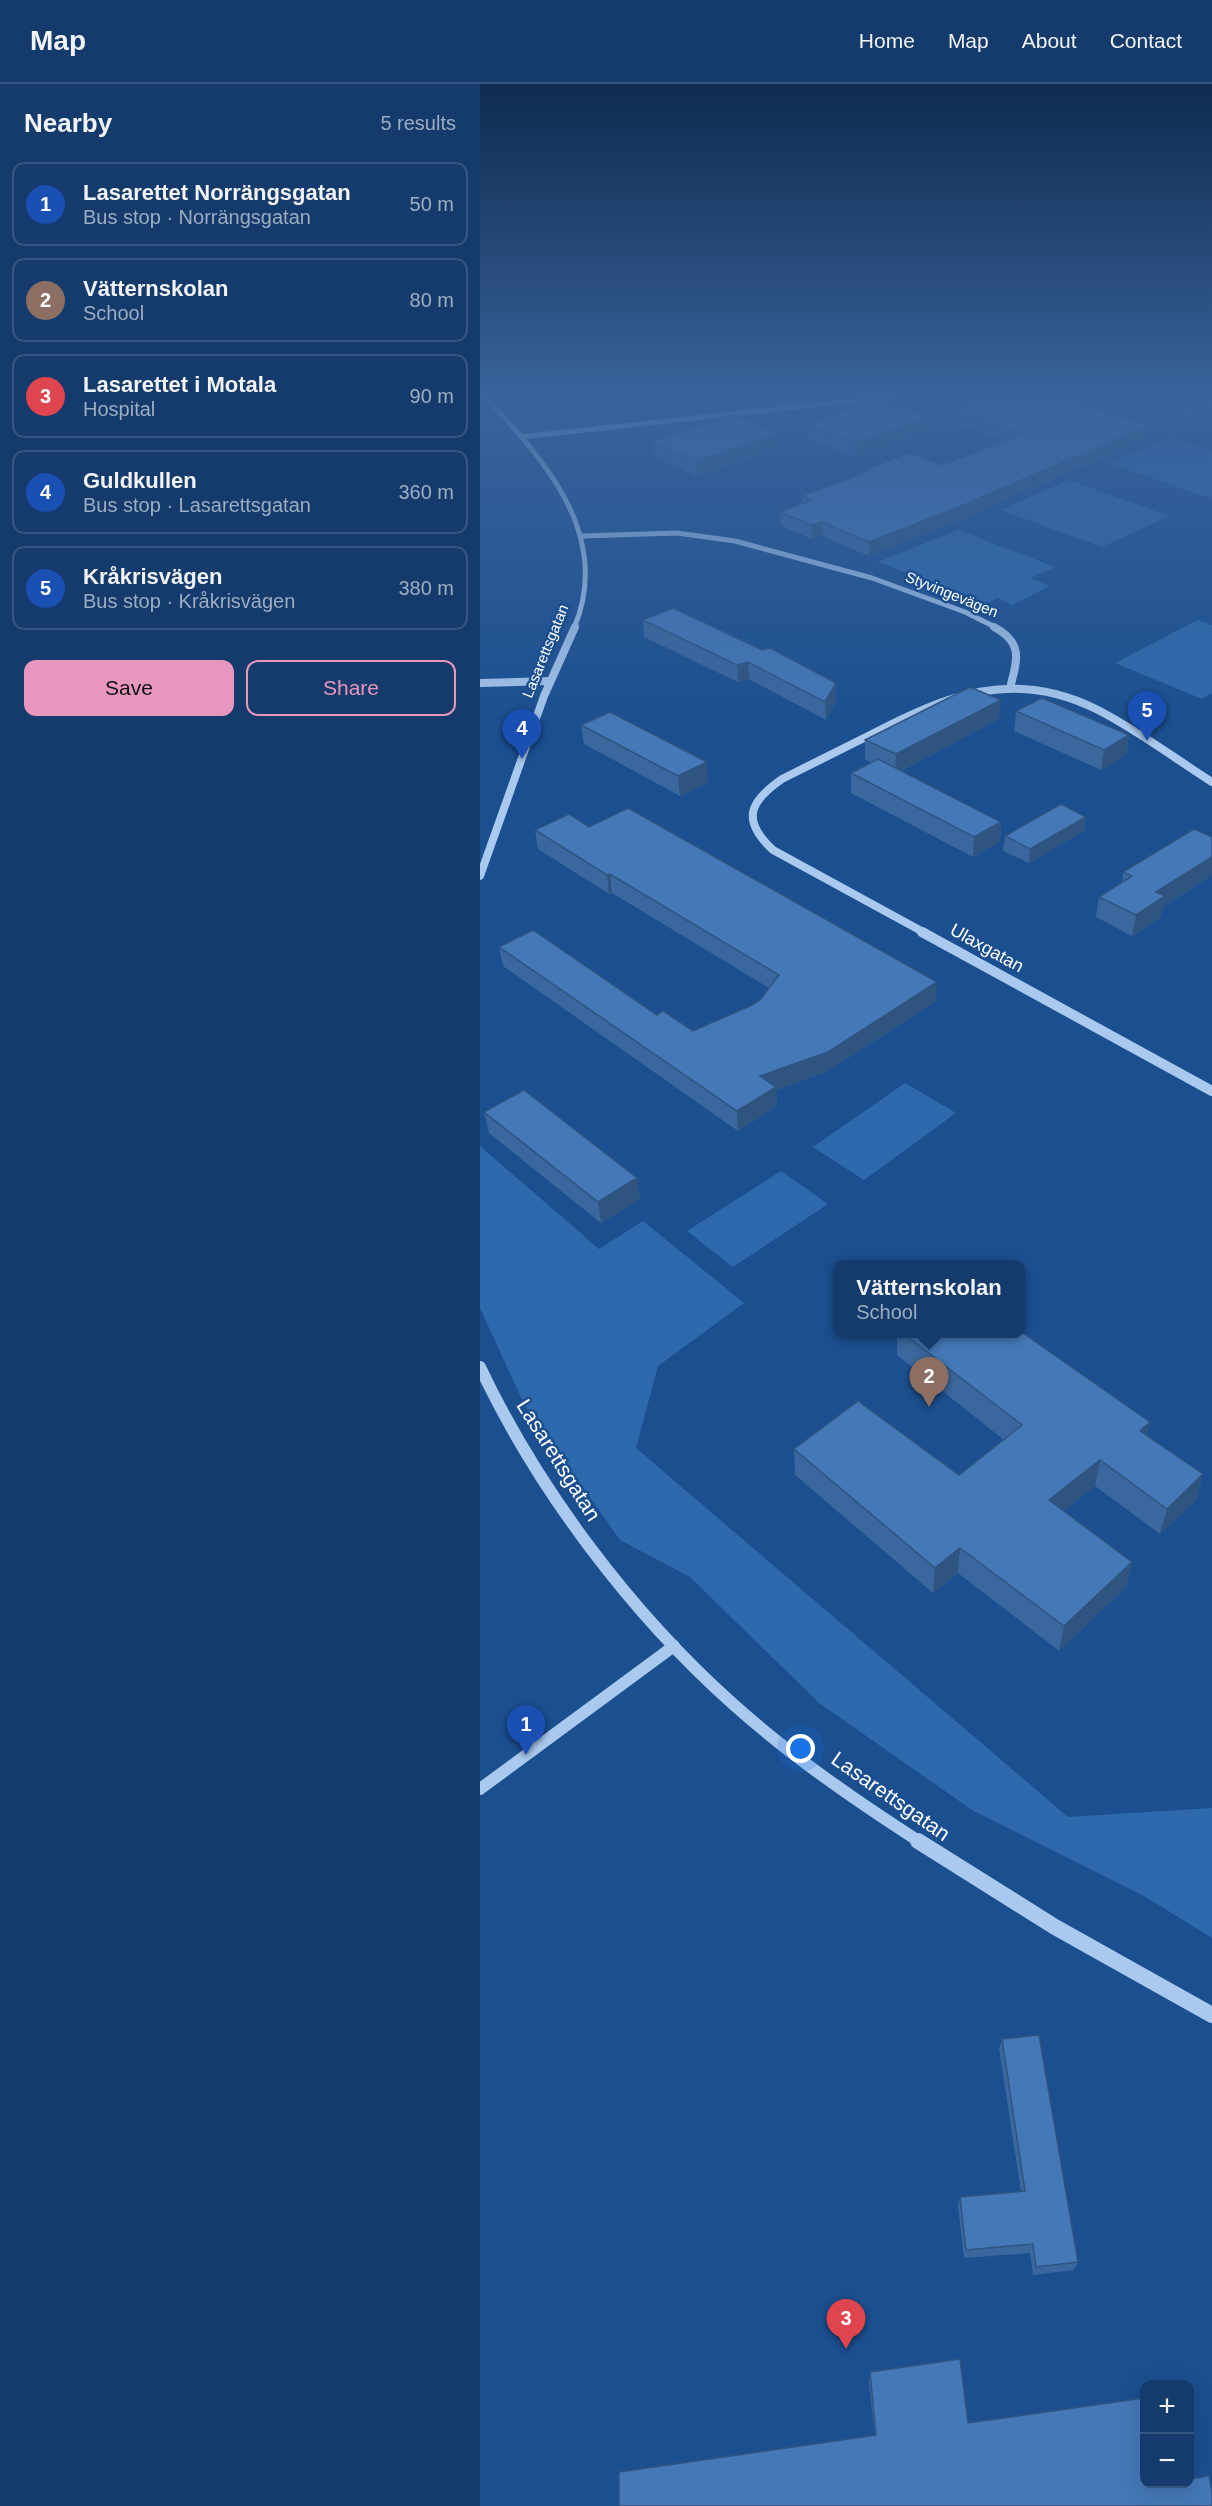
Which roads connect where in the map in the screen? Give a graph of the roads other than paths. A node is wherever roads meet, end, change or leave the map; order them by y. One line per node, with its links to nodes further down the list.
1 (567, 505): 2 (street, Lasarettsgatan)
2 (582, 536): 3 (street, Lasarettsgatan); 5 (street, Styvingevägen)
3 (549, 681): 4 (street); 7 (street, Lasarettsgatan)
4 (480, 683)
5 (1010, 688): 6 (street); 8 (street, Ulaxgatan)
6 (1212, 782)
7 (480, 876)
8 (1212, 1091)
9 (480, 1367): 10 (street, Lasarettsgatan)
10 (674, 1646): 11 (street); 12 (street, Lasarettsgatan)
11 (480, 1789)
12 (1212, 2015)

